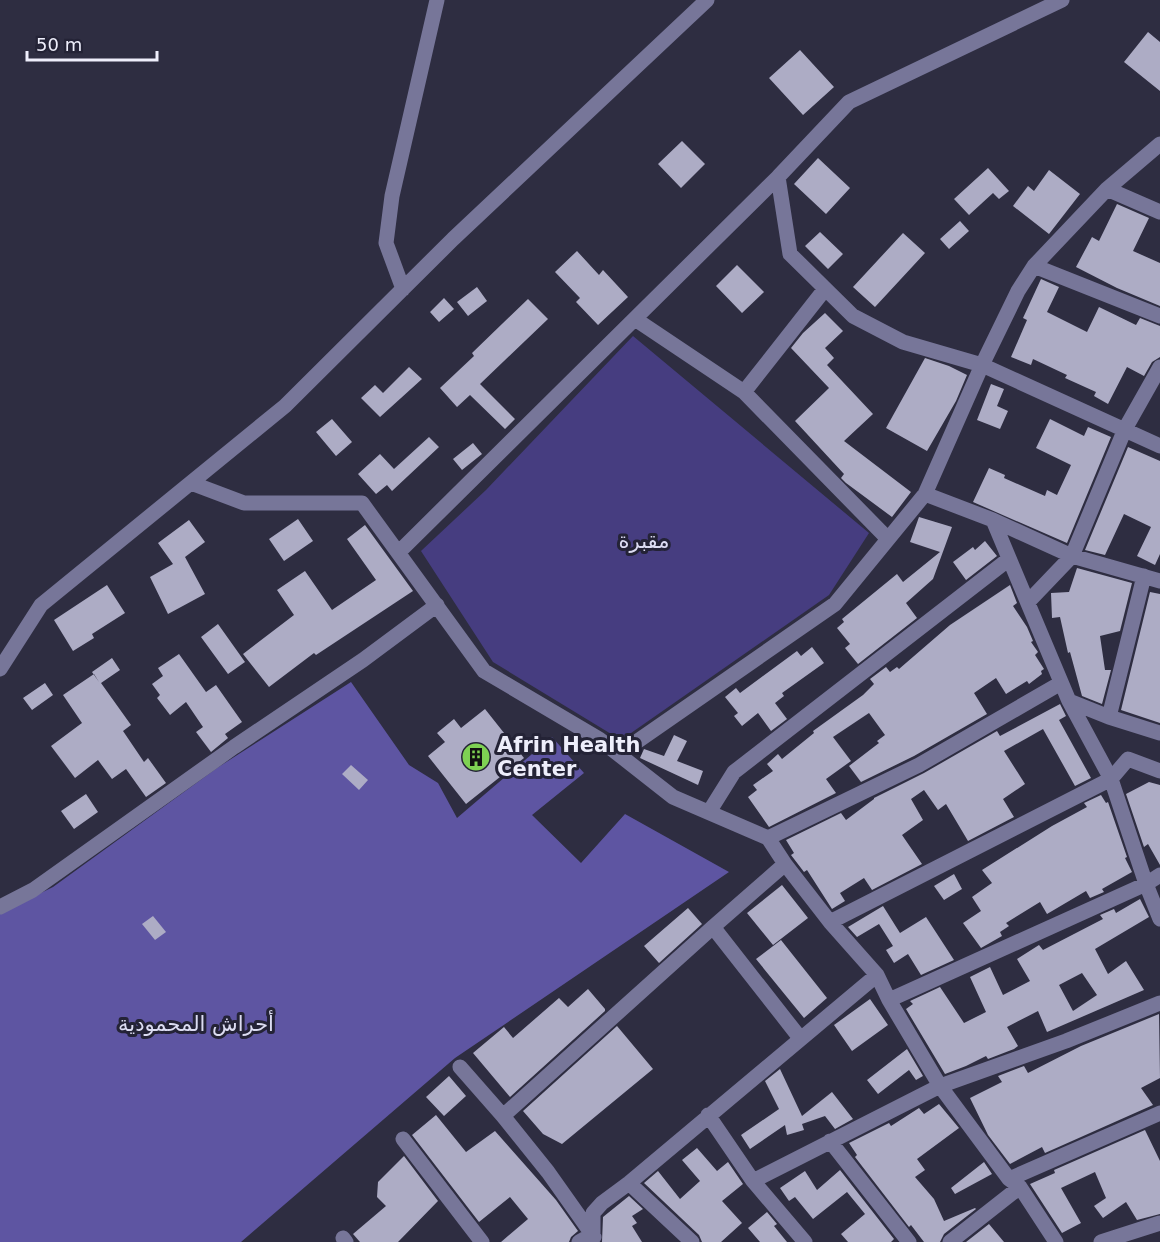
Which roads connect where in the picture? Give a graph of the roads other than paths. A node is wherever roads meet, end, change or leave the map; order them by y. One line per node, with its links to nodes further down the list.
1 (437, 0): 9 (street)
2 (707, 0): 9 (street)
3 (1062, 0): 5 (street)
4 (1160, 144): 6 (street)
5 (778, 177): 10 (street); 12 (street)
6 (1107, 189): 7 (street); 8 (street)
7 (1160, 212)
8 (1034, 266): 11 (street); 13 (street)
9 (403, 289): 18 (street)
10 (825, 289): 13 (street); 15 (street)
11 (1160, 316)
12 (635, 319): 15 (street); 22 (street)
13 (982, 365): 16 (street); 19 (street)
14 (1160, 367): 16 (street)
15 (744, 392): 21 (street)
16 (1125, 429): 17 (street); 23 (street)
17 (1160, 446)
18 (191, 483): 22 (street); 29 (street)
19 (925, 494): 20 (street); 21 (street)
20 (993, 520): 23 (street); 24 (street)
21 (888, 538): 34 (street)
22 (399, 552): 28 (street)
23 (1072, 556): 25 (street); 27 (street)
24 (1010, 559): 27 (street); 37 (street)
25 (1144, 576): 26 (street); 32 (street)
26 (1160, 581)
27 (1028, 603): 30 (street)
28 (438, 604): 34 (street); 42 (street)
29 (0, 669)
30 (1061, 683): 31 (street); 38 (street)
31 (1069, 701): 32 (street); 36 (street)
32 (1109, 717): 33 (street)
33 (1160, 733)
34 (619, 754): 37 (street)
35 (1160, 771): 36 (street)
36 (1111, 779): 41 (street); 44 (street)
37 (710, 812): 38 (street)
38 (768, 838): 39 (street)
39 (785, 864): 44 (street); 45 (street)
40 (1160, 875): 41 (street)
41 (1146, 884): 43 (street); 47 (street)
42 (0, 907)
43 (1160, 919)
44 (830, 922): 46 (street)
45 (712, 927): 49 (street); 54 (street)
46 (877, 975): 47 (street); 49 (street)
47 (890, 1000): 51 (street)
48 (1160, 1003): 51 (street)
49 (800, 1038): 53 (street)
50 (460, 1067): 54 (street)
51 (940, 1086): 56 (street); 59 (street)
52 (1160, 1113): 59 (street)
53 (708, 1115): 57 (street); 58 (street)
54 (503, 1116): 61 (street)
55 (403, 1139): 62 (street)
56 (831, 1141): 57 (street); 66 (street)
57 (753, 1181): 65 (street)
58 (629, 1183): 61 (street); 64 (street)
59 (1014, 1183): 67 (street); 68 (street)
60 (1160, 1223): 69 (street)
61 (595, 1238): 63 (street)
62 (482, 1242)
63 (579, 1242)
64 (692, 1242)
65 (805, 1242)
66 (909, 1242)
67 (950, 1242)
68 (1056, 1242)
69 (1101, 1242)

